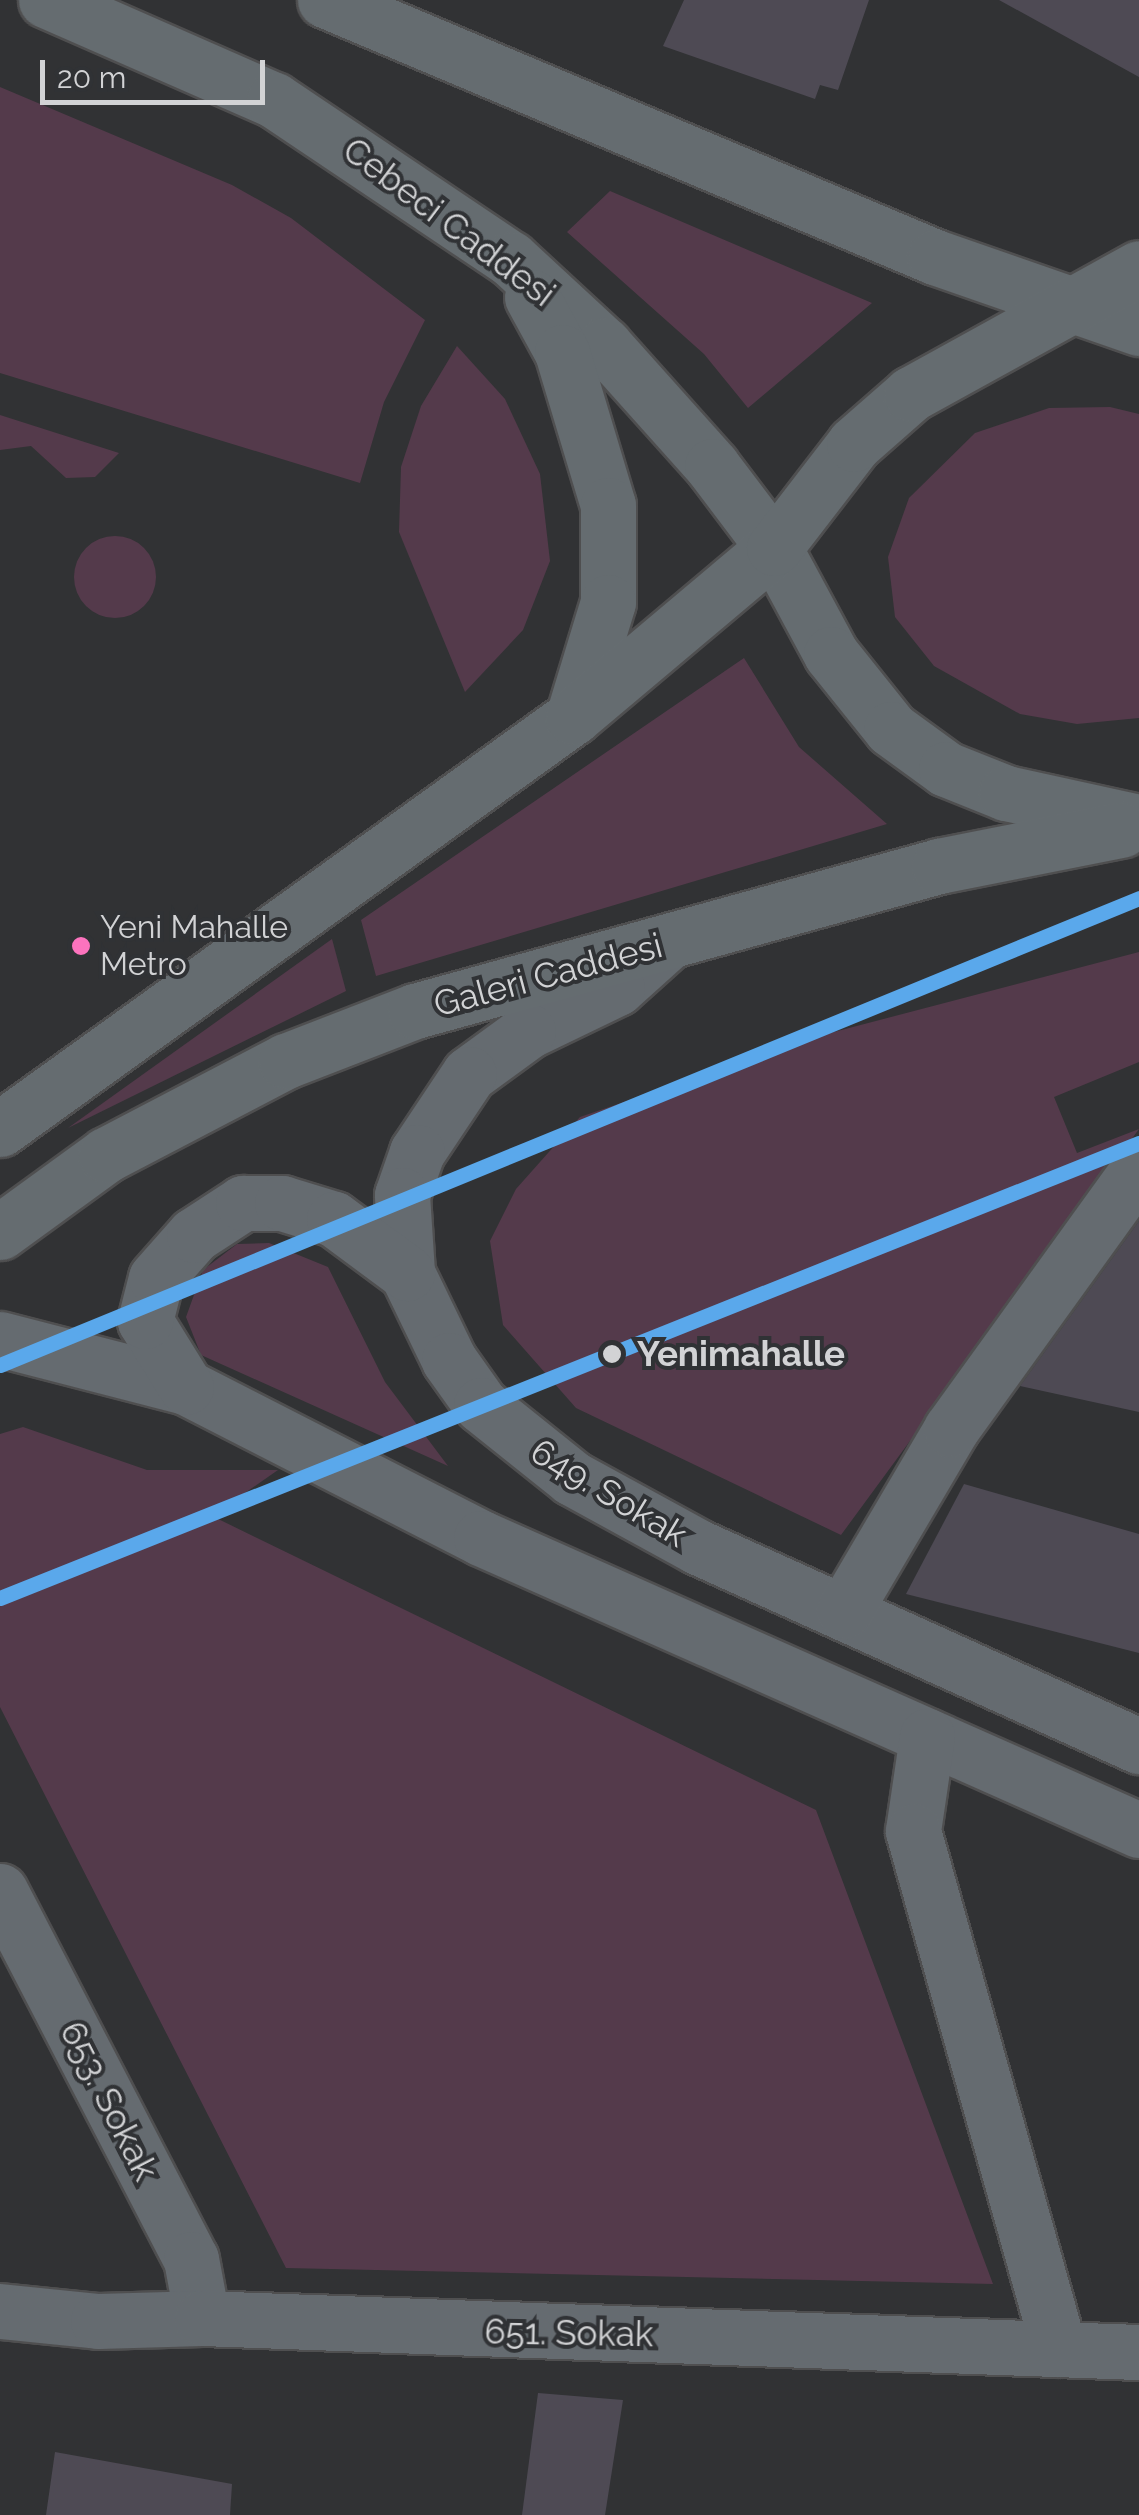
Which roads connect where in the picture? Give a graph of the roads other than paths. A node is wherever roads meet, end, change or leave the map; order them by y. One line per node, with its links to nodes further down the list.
1 (46, 0): 3 (main road, Cebeci Caddesi)
2 (344, 3): 5 (main road)
3 (511, 259): 7 (main road, Cebeci Caddesi); 8 (main road)
4 (1139, 268): 5 (main road)
5 (1068, 301): 6 (main road); 7 (main road)
6 (1139, 328)
7 (774, 548): 8 (main road); 9 (main road, Cebeci Caddesi)
8 (573, 717): 11 (main road)
9 (1139, 824): 10 (main road, Galeri Caddesi)
10 (669, 941): 13 (main road, Galeri Caddesi); 14 (street, 649. Sokak)
11 (0, 1128)
12 (1139, 1168): 17 (street)
13 (0, 1232)
14 (407, 1273): 16 (street); 17 (street, 649. Sokak)
15 (0, 1339): 16 (street)
16 (186, 1387): 18 (street)
17 (844, 1612): 19 (street, 649. Sokak)
18 (927, 1736): 20 (street); 24 (street)
19 (1139, 1746)
20 (1139, 1830)
21 (0, 1890): 23 (street, 653. Sokak)
22 (0, 2312): 23 (street, 651. Sokak)
23 (202, 2318): 24 (street, 651. Sokak)
24 (1058, 2349): 25 (street, 651. Sokak)
25 (1139, 2352)

